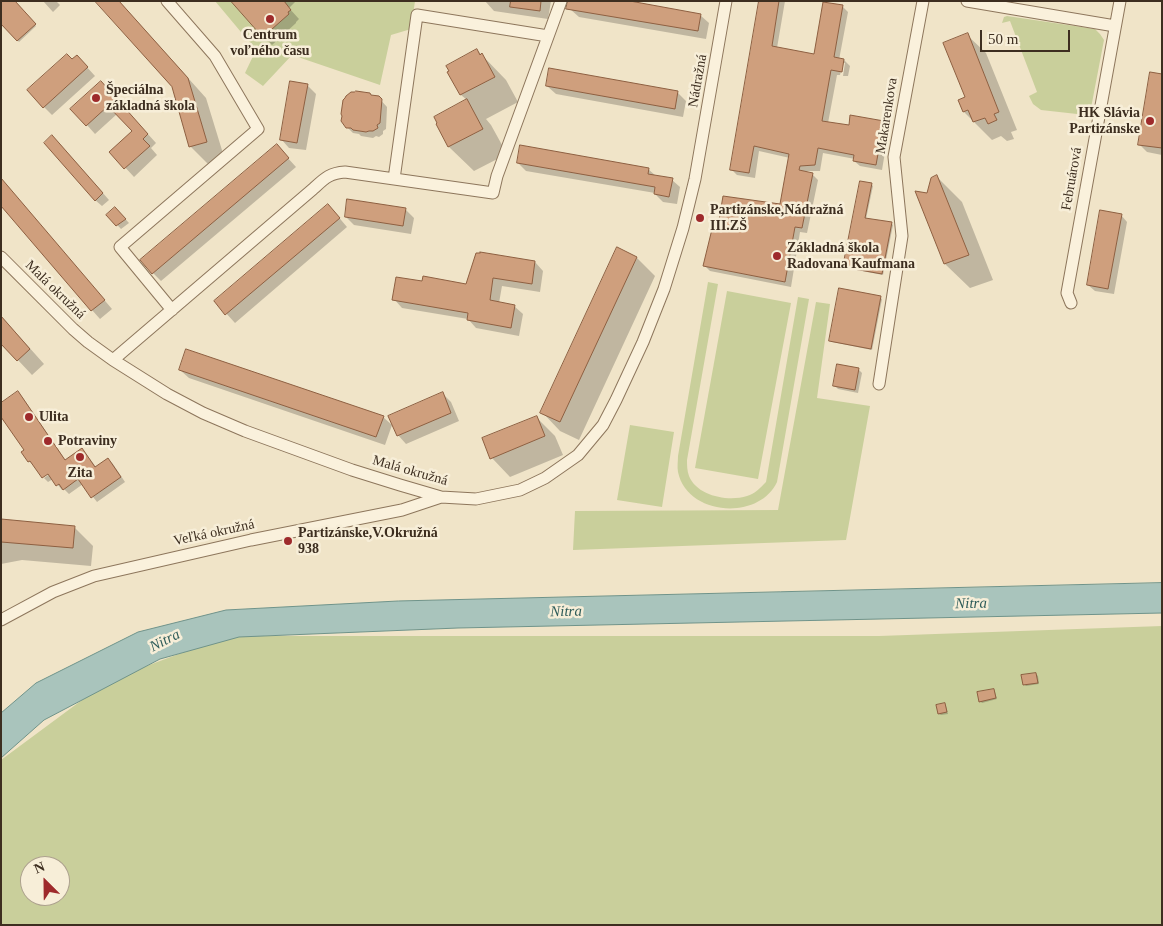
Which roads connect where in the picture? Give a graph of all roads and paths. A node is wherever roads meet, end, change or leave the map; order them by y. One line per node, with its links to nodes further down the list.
1 (167, 1): 13 (street)
2 (560, 1): 8 (street)
3 (726, 1): 9 (street, Nádražná)
4 (923, 1): 15 (street, Makarenkova)
5 (967, 1): 7 (street)
6 (1120, 1): 7 (street, Februárová)
7 (1115, 26): 12 (street, Februárová)
8 (548, 36): 10 (street); 10 (street)
9 (698, 166): 16 (street, Malá okružná)
10 (394, 179): 13 (street)
11 (1, 258): 14 (street, Malá okružná)
12 (1071, 303)
13 (172, 310): 14 (street)
14 (113, 360): 16 (street, Malá okružná)
15 (879, 384)
16 (441, 497): 17 (street, Veľká okružná)
17 (1, 620)

